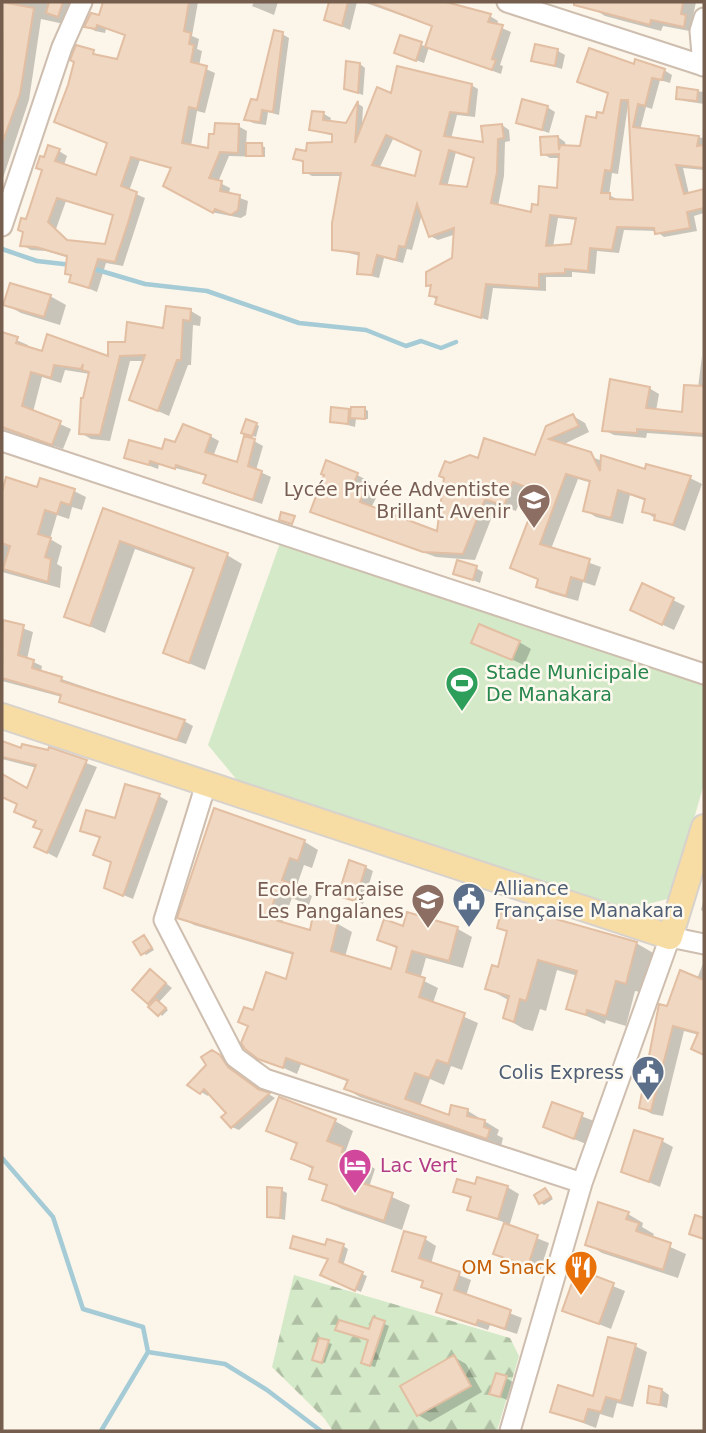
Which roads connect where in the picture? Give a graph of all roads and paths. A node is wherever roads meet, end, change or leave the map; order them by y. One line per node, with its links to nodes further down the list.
1 (82, 2): 5 (street)
2 (507, 2): 4 (street)
3 (704, 18): 4 (street)
4 (703, 66)
5 (2, 226)
6 (2, 441): 7 (street)
7 (704, 674)
8 (2, 716): 9 (main road)
9 (206, 784): 11 (main road); 13 (street)
10 (704, 827): 11 (main road)
11 (670, 937): 12 (street); 13 (street)
12 (704, 944)
13 (582, 1182): 14 (street)
14 (510, 1431)

